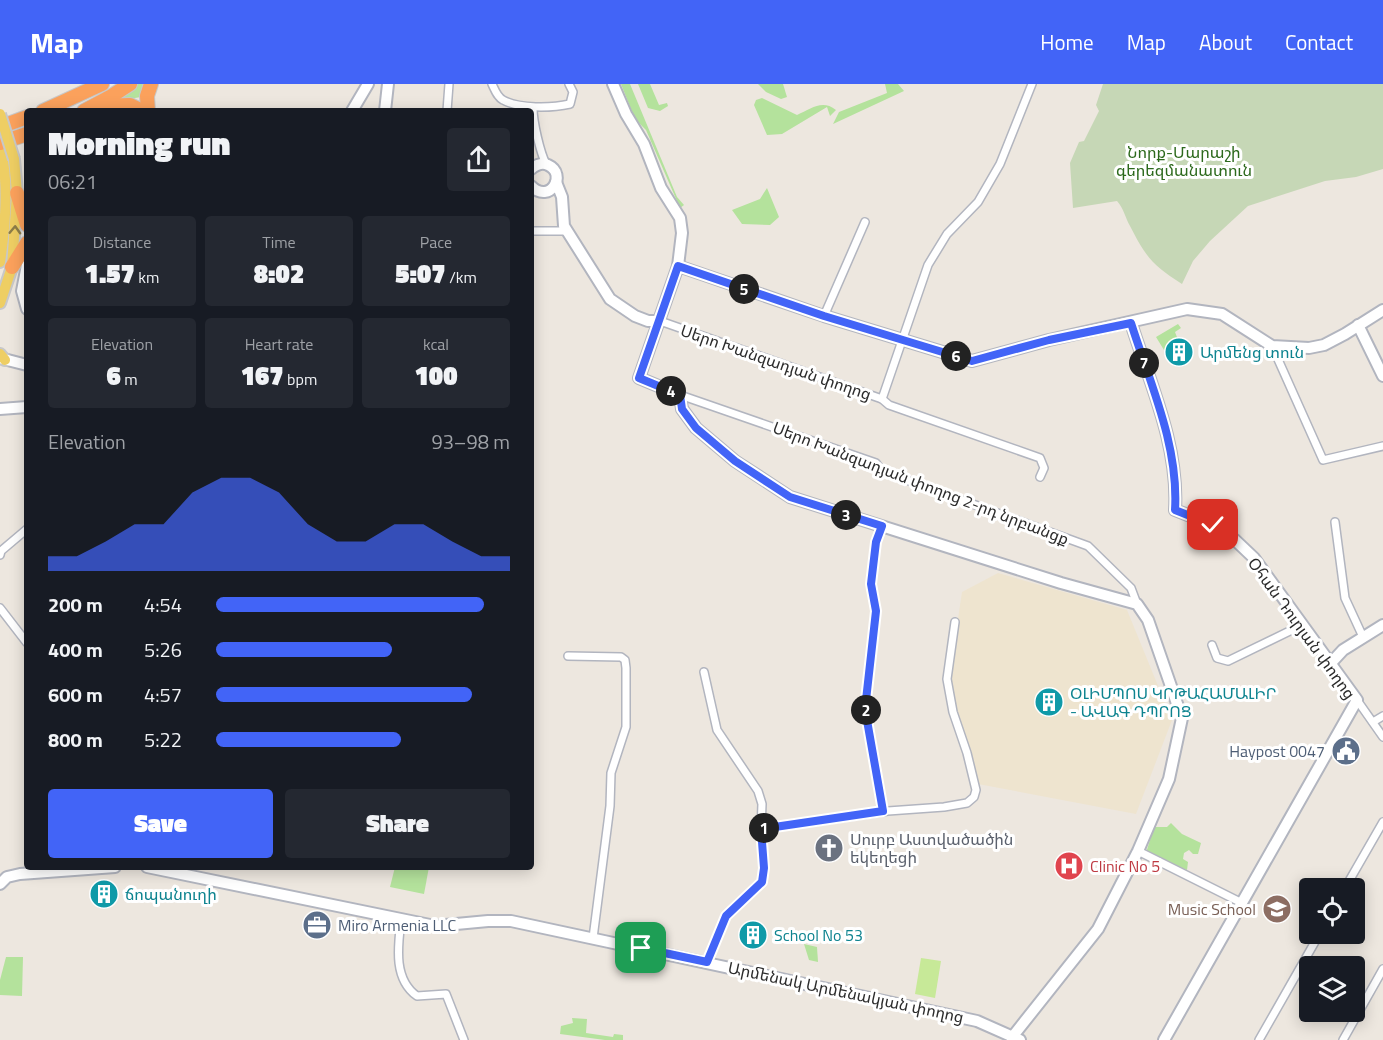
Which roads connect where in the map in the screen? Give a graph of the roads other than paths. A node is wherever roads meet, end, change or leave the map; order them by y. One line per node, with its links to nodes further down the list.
1 (102, 84): 11 (highway)
2 (130, 84): 12 (highway)
3 (151, 84): 15 (highway)
4 (368, 84): 16 (street)
5 (388, 84): 17 (street)
6 (449, 84): 18 (street)
7 (492, 84): 19 (street)
8 (568, 84): 19 (street)
9 (613, 84): 38 (street)
10 (1032, 84): 47 (street)
11 (50, 108)
12 (90, 108)
13 (98, 108): 14 (highway)
14 (136, 108)
15 (148, 108)
16 (354, 108)
17 (385, 108)
18 (447, 108)
19 (532, 108)
20 (0, 114): 27 (main road, bridge)
21 (24, 118): 23 (highway)
22 (534, 125): 28 (street)
23 (0, 126)
24 (24, 135): 25 (highway)
25 (0, 143)
26 (0, 149): 27 (main road)
27 (9, 161): 31 (main road); 37 (main road)
28 (539, 163): 29 (street)
29 (556, 187): 30 (street); 35 (street, Սերո Խանզադյան փողոց)
30 (534, 188)
31 (16, 193): 32 (highway); 37 (main road, one-way to 31)
32 (24, 216)
33 (864, 222): 43 (street)
34 (534, 231): 35 (street)
35 (567, 231): 44 (street, Սերո Խանզադյան փողոց)
36 (24, 246): 37 (highway)
37 (6, 265): 41 (main road)
38 (678, 266): 43 (street); 44 (street)
39 (24, 281): 40 (street)
40 (24, 298)
41 (0, 303)
42 (1383, 310): 46 (street)
43 (824, 316): 47 (street)
44 (660, 321): 52 (street, Սերո Խանզադյան փողոց 2-րդ նրբանցք); 53 (street, Սերո Խանզադյան փողոց)
45 (1131, 323): 47 (street); 48 (street); 65 (street, Օհան Դուրյան փողոց)
46 (1358, 325): 48 (street); 51 (street)
47 (902, 340): 53 (street)
48 (1272, 346): 56 (street)
49 (2, 357): 50 (street)
50 (24, 364)
51 (1383, 376)
52 (680, 395): 59 (street); 62 (street, Սերո Խանզադյան փողոց 2-րդ նրբանցք)
53 (882, 399): 57 (street, Սերո Խանզադյան փողոց)
54 (24, 407): 55 (street)
55 (0, 409)
56 (1383, 446)
57 (1040, 477)
58 (1335, 522): 67 (street)
59 (882, 526): 62 (street); 77 (street)
60 (24, 532): 61 (street)
61 (0, 555)
62 (1137, 604): 80 (street, Սերո Խանզադյան փողոց 2-րդ նրբանցք)
63 (0, 608): 68 (street)
64 (955, 622): 77 (street)
65 (1302, 625): 69 (street); 71 (street, Օհան Դուրյան փողոց)
66 (1383, 625): 67 (street)
67 (1363, 637): 71 (street)
68 (24, 639)
69 (1212, 645)
70 (568, 656): 87 (street)
71 (1330, 664): 73 (street, Օհան Դուրյան փողոց)
72 (704, 672): 79 (street)
73 (1357, 699): 75 (street); 85 (street, Օհան Դուրյան փողոց)
74 (1383, 716): 75 (street)
75 (1373, 722): 76 (street)
76 (1383, 737)
77 (883, 811): 79 (street)
78 (1383, 822): 83 (street)
79 (761, 829): 89 (street)
80 (1138, 851): 85 (street); 91 (street)
81 (72, 870): 84 (street)
82 (161, 870): 86 (street, Արմենակ Արմենակյան փողոց)
83 (1351, 878)
84 (2, 879)
85 (1242, 903): 94 (street, Օհան Դուրյան փողոց)
86 (401, 920): 87 (street, Արմենակ Արմենակյան փողոց); 93 (street)
87 (593, 938): 89 (street, Արմենակ Արմենակյան փողոց)
88 (1314, 944): 95 (street)
89 (707, 962): 91 (street, Արմենակ Արմենակյան փողոց)
90 (1383, 969): 92 (street)
91 (1015, 1038)
92 (1344, 1038): 96 (street)
93 (464, 1040)
94 (1164, 1040)
95 (1259, 1040)
96 (1354, 1040)

